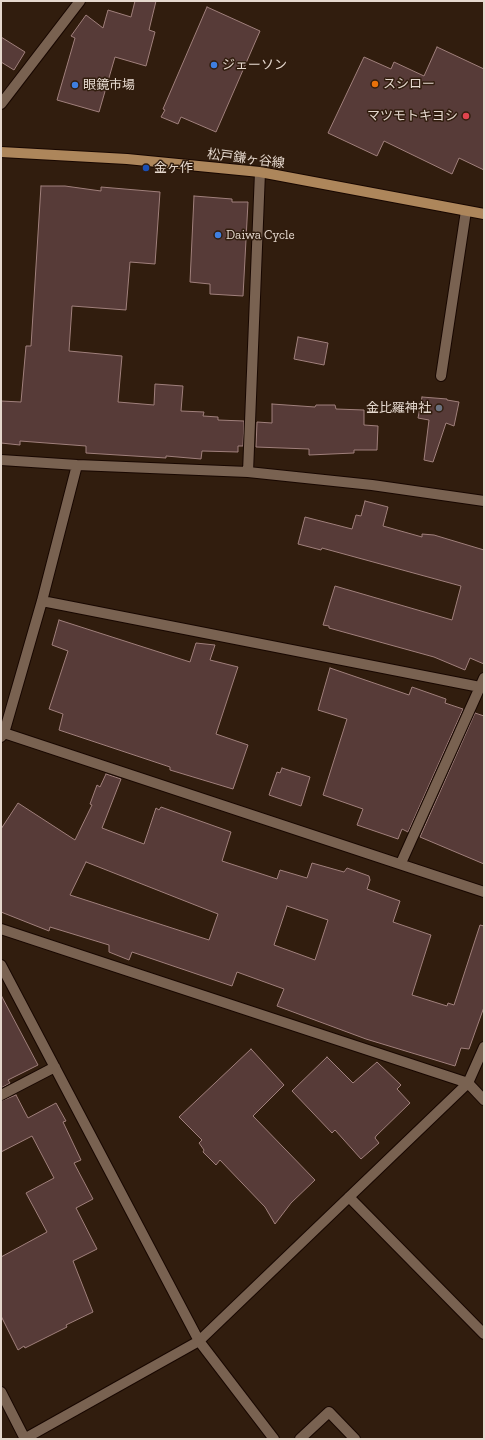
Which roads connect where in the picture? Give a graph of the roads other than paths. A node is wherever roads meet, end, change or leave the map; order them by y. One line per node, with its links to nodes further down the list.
1 (80, 1): 2 (street)
2 (1, 104)
3 (1, 152): 4 (main road, 松戸鎌ヶ谷線)
4 (260, 172): 5 (main road, 松戸鎌ヶ谷線); 10 (street)
5 (466, 211): 6 (main road, 松戸鎌ヶ谷線); 7 (street)
6 (484, 214)
7 (441, 376)
8 (1, 460): 9 (street)
9 (77, 465): 10 (street); 12 (street)
10 (248, 472): 11 (street)
11 (484, 501)
12 (42, 601): 13 (street); 14 (street)
13 (482, 683): 15 (street)
14 (2, 734): 15 (street)
15 (401, 864): 16 (street)
16 (484, 892)
17 (1, 929): 21 (street)
18 (1, 965): 20 (street)
19 (484, 1047): 21 (street)
20 (55, 1067): 22 (street); 26 (street)
21 (468, 1084): 23 (street); 24 (street)
22 (1, 1095)
23 (484, 1100)
24 (349, 1197): 25 (street); 26 (street)
25 (484, 1334)
26 (199, 1341): 28 (street); 29 (street)
27 (1, 1392): 28 (street)
28 (25, 1439)
29 (274, 1439)
30 (300, 1439): 31 (street)
31 (355, 1439)

